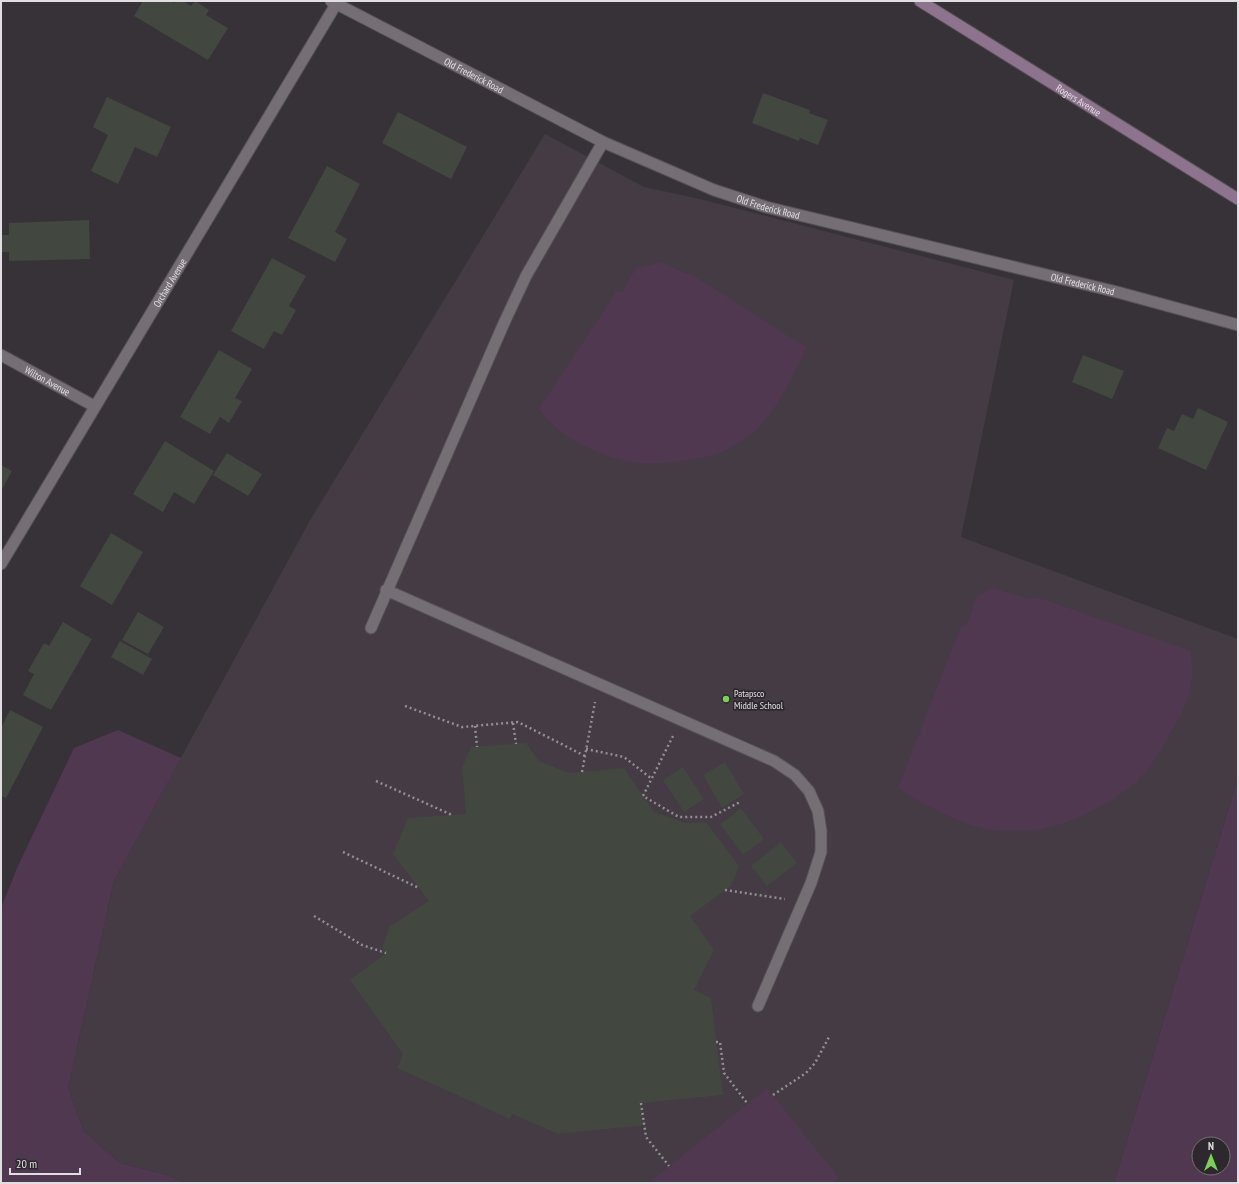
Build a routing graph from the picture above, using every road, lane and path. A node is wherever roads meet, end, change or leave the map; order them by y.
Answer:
1 (920, 1) edge
2 (335, 2) edge
3 (603, 142) junction
4 (1238, 199) edge
5 (1238, 325) edge
6 (1, 355) edge
7 (94, 406) junction
8 (1, 564) edge
9 (386, 590) junction
10 (371, 628) dead end
11 (599, 684) junction
12 (405, 706) dead end
13 (682, 720) junction
14 (513, 722) junction
15 (476, 726) junction
16 (516, 744) dead end
17 (477, 747) dead end
18 (586, 749) junction
19 (585, 756) junction
20 (582, 772) dead end
21 (652, 779) junction
22 (376, 781) dead end
23 (740, 802) dead end
24 (452, 815) dead end
25 (343, 852) dead end
26 (419, 888) dead end
27 (725, 890) dead end
28 (803, 902) junction
29 (314, 916) dead end
30 (386, 953) dead end
31 (758, 1006) dead end
32 (829, 1037) dead end
33 (716, 1042) dead end
34 (773, 1095) dead end
35 (641, 1103) dead end
36 (747, 1103) dead end
37 (669, 1166) dead end

1 - 4 main road, Rogers Avenue
2 - 3 street, Old Frederick Road
2 - 7 street, Orchard Avenue
3 - 5 street, Old Frederick Road
3 - 9 street
6 - 7 street, Wilton Avenue
7 - 8 street, Orchard Avenue
9 - 10 street
9 - 11 street
11 - 13 street
11 - 18 path
12 - 15 path
13 - 21 path
13 - 28 street
14 - 15 path
14 - 16 path
14 - 19 path
15 - 17 path
18 - 19 path
18 - 21 path
19 - 20 path
21 - 23 path
22 - 24 path
25 - 26 path
27 - 28 path
28 - 31 street
29 - 30 path
32 - 34 path
33 - 36 path
35 - 37 path

